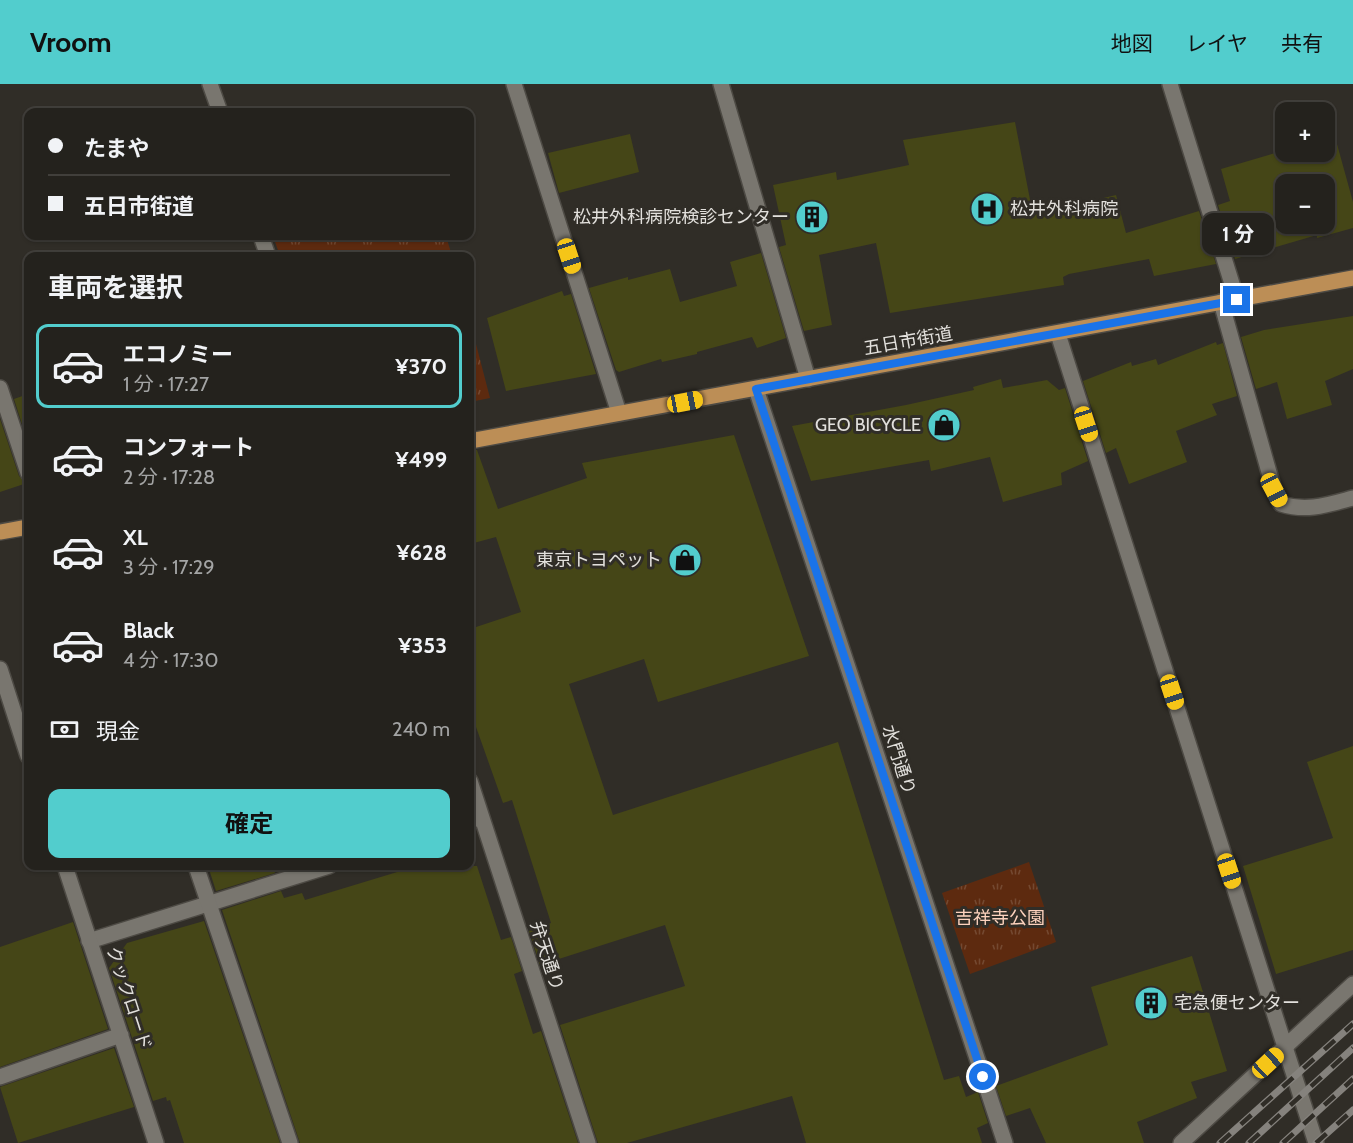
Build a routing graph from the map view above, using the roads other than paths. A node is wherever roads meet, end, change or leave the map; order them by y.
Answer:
1 (210, 84) edge
2 (514, 84) edge
3 (722, 84) edge
4 (1170, 84) edge
5 (219, 108) edge
6 (1353, 278) edge
7 (1229, 301) junction
8 (1058, 334) junction
9 (808, 379) junction
10 (0, 388) edge
11 (756, 389) junction
12 (619, 413) junction
13 (474, 440) edge
14 (24, 461) edge
15 (1353, 498) edge
16 (24, 528) edge
17 (0, 532) edge
18 (0, 669) edge
19 (24, 744) edge
20 (476, 819) edge
21 (65, 870) edge
22 (197, 870) edge
23 (316, 870) edge
24 (209, 903) junction
25 (89, 941) junction
26 (1353, 984) edge
27 (121, 1035) junction
28 (1285, 1047) junction
29 (0, 1077) edge
30 (156, 1143) edge
31 (290, 1143) edge
32 (588, 1143) edge
33 (1005, 1143) edge
34 (1181, 1143) edge
35 (1316, 1143) edge

1 - 5 street
2 - 12 street
3 - 9 street
4 - 7 street
6 - 7 main road, 五日市街道
7 - 8 main road, 五日市街道
7 - 15 street
8 - 9 main road, 五日市街道
8 - 28 street
9 - 11 main road, 五日市街道
10 - 14 street
11 - 12 main road, 五日市街道
11 - 33 street, 水門通り
12 - 13 main road, 五日市街道
16 - 17 main road
18 - 19 street
20 - 32 street, 弁天通り
21 - 25 street, クックロード
22 - 24 street
23 - 24 street
24 - 25 street
24 - 31 street
25 - 27 street, クックロード
26 - 28 street
27 - 29 street
27 - 30 street, クックロード
28 - 34 street
28 - 35 street

